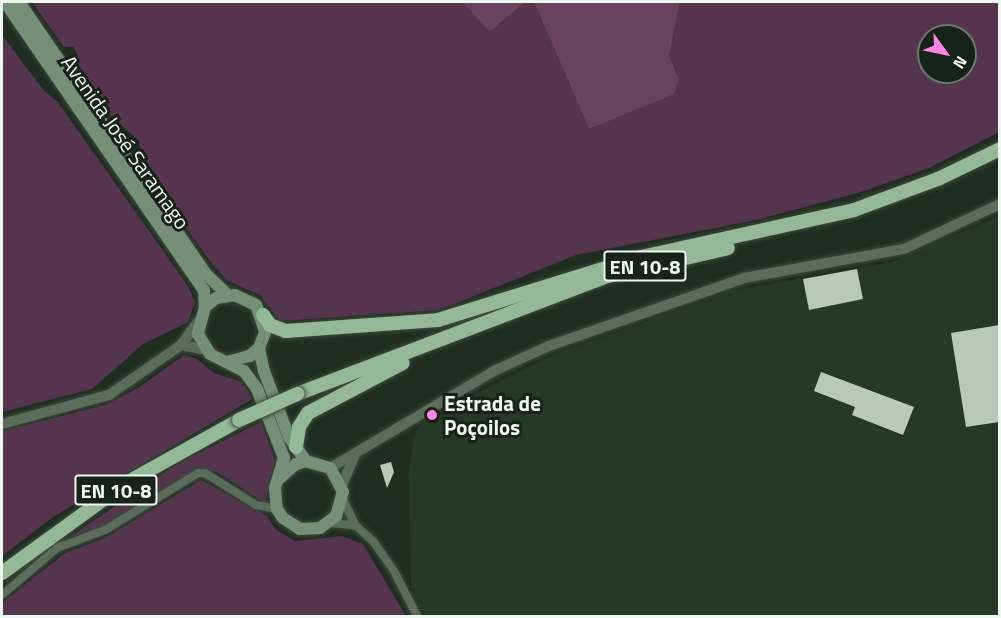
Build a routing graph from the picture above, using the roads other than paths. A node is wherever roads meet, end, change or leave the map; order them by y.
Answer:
1 (6, 2) edge
2 (19, 2) edge
3 (999, 149) edge
4 (999, 159) edge
5 (999, 204) edge
6 (228, 295) junction
7 (517, 303) junction
8 (205, 307) junction
9 (263, 315) junction
10 (198, 322) junction
11 (181, 345) junction
12 (259, 348) junction
13 (206, 350) junction
14 (227, 362) junction
15 (2, 424) edge
16 (296, 447) junction
17 (359, 448) junction
18 (306, 461) junction
19 (330, 468) junction
20 (280, 478) junction
21 (342, 485) junction
22 (343, 499) junction
23 (277, 509) junction
24 (330, 523) junction
25 (355, 525) junction
26 (2, 573) edge
27 (2, 595) edge
28 (417, 616) edge

1 - 8 main road, Avenida José Saramago
2 - 6 main road, Avenida José Saramago
3 - 7 highway, EN 10-8
4 - 7 highway, EN 10-8
5 - 17 street
6 - 8 main road
6 - 9 main road
7 - 9 highway
7 - 16 highway
7 - 26 highway, EN 10-8, bridge
8 - 10 main road
9 - 12 main road
10 - 11 street
10 - 13 main road
11 - 13 street
11 - 15 street
12 - 14 main road
12 - 16 main road
13 - 14 main road
14 - 20 main road
16 - 18 main road
17 - 19 street
17 - 21 street
18 - 19 main road
18 - 20 main road
19 - 21 main road
20 - 23 main road
21 - 22 main road
22 - 24 main road
22 - 25 street
23 - 24 main road
23 - 27 street
24 - 25 street
25 - 28 street

